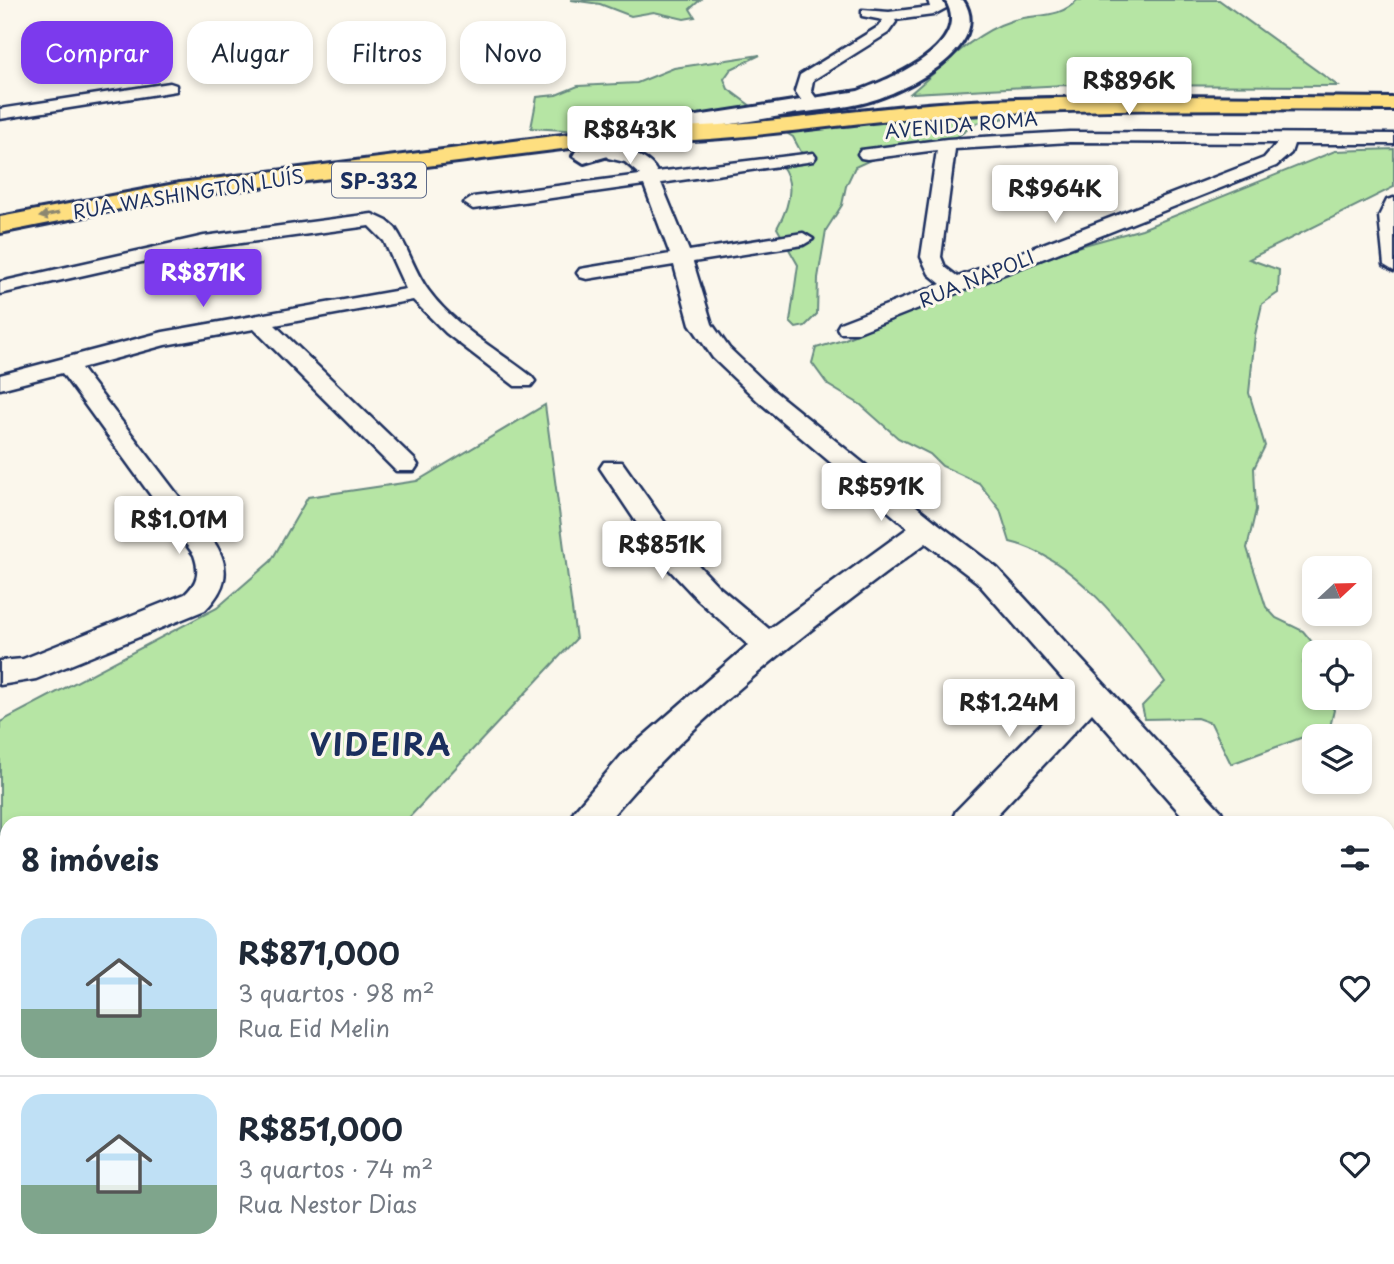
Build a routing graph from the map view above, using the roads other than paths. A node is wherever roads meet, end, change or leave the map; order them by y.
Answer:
1 (851, 0) edge
2 (935, 0) edge
3 (962, 4) edge
4 (867, 13) junction
5 (919, 13) junction
6 (889, 22) junction
7 (170, 88) dead end
8 (820, 104) junction
9 (1394, 104) edge
10 (0, 114) edge
11 (706, 127) junction
12 (760, 130) junction
13 (1286, 138) junction
14 (1394, 139) edge
15 (947, 144) junction
16 (640, 150) junction
17 (867, 154) dead end
18 (531, 155) junction
19 (584, 156) junction
20 (807, 157) dead end
21 (473, 203) dead end
22 (1392, 212) edge
23 (0, 225) edge
24 (803, 239) dead end
25 (0, 245) edge
26 (682, 258) junction
27 (1394, 265) edge
28 (587, 273) dead end
29 (956, 286) junction
30 (0, 288) edge
31 (418, 292) junction
32 (258, 321) junction
33 (848, 328) dead end
34 (66, 364) junction
35 (523, 381) dead end
36 (0, 382) edge
37 (405, 465) dead end
38 (613, 468) dead end
39 (926, 529) junction
40 (768, 645) junction
41 (0, 673) edge
42 (1090, 694) junction
43 (591, 816) edge
44 (974, 816) edge
45 (1203, 816) edge

1 - 4 street
2 - 5 street
3 - 8 main road
4 - 5 street
4 - 6 street
5 - 6 street
6 - 8 street
7 - 10 street
8 - 11 main road
9 - 12 main road, SP-332
11 - 12 main road, SP-332
11 - 16 main road, SP-332
12 - 16 main road, SP-332
13 - 14 street, AVENIDA ROMA
13 - 15 street, AVENIDA ROMA
13 - 29 street, RUA NAPOLI
15 - 17 street, AVENIDA ROMA
15 - 29 street
16 - 18 main road, RUA WASHINGTON LUÍS / SP-332
16 - 19 main road, SP-332
16 - 19 main road
16 - 20 street
16 - 21 street
16 - 26 street
18 - 19 main road, SP-332
18 -> 23 main road, RUA WASHINGTON LUÍS / SP-332
18 - 25 main road, SP-332
22 - 27 street
24 - 26 street
26 - 28 street
26 - 39 street
29 - 33 street, RUA NAPOLI
30 - 31 street
31 - 32 street
31 - 35 street
32 - 34 street
32 - 37 street
34 - 36 street
34 - 41 street
38 - 40 street
39 - 40 street
39 - 42 street
40 - 43 street
42 - 44 street
42 - 45 street

